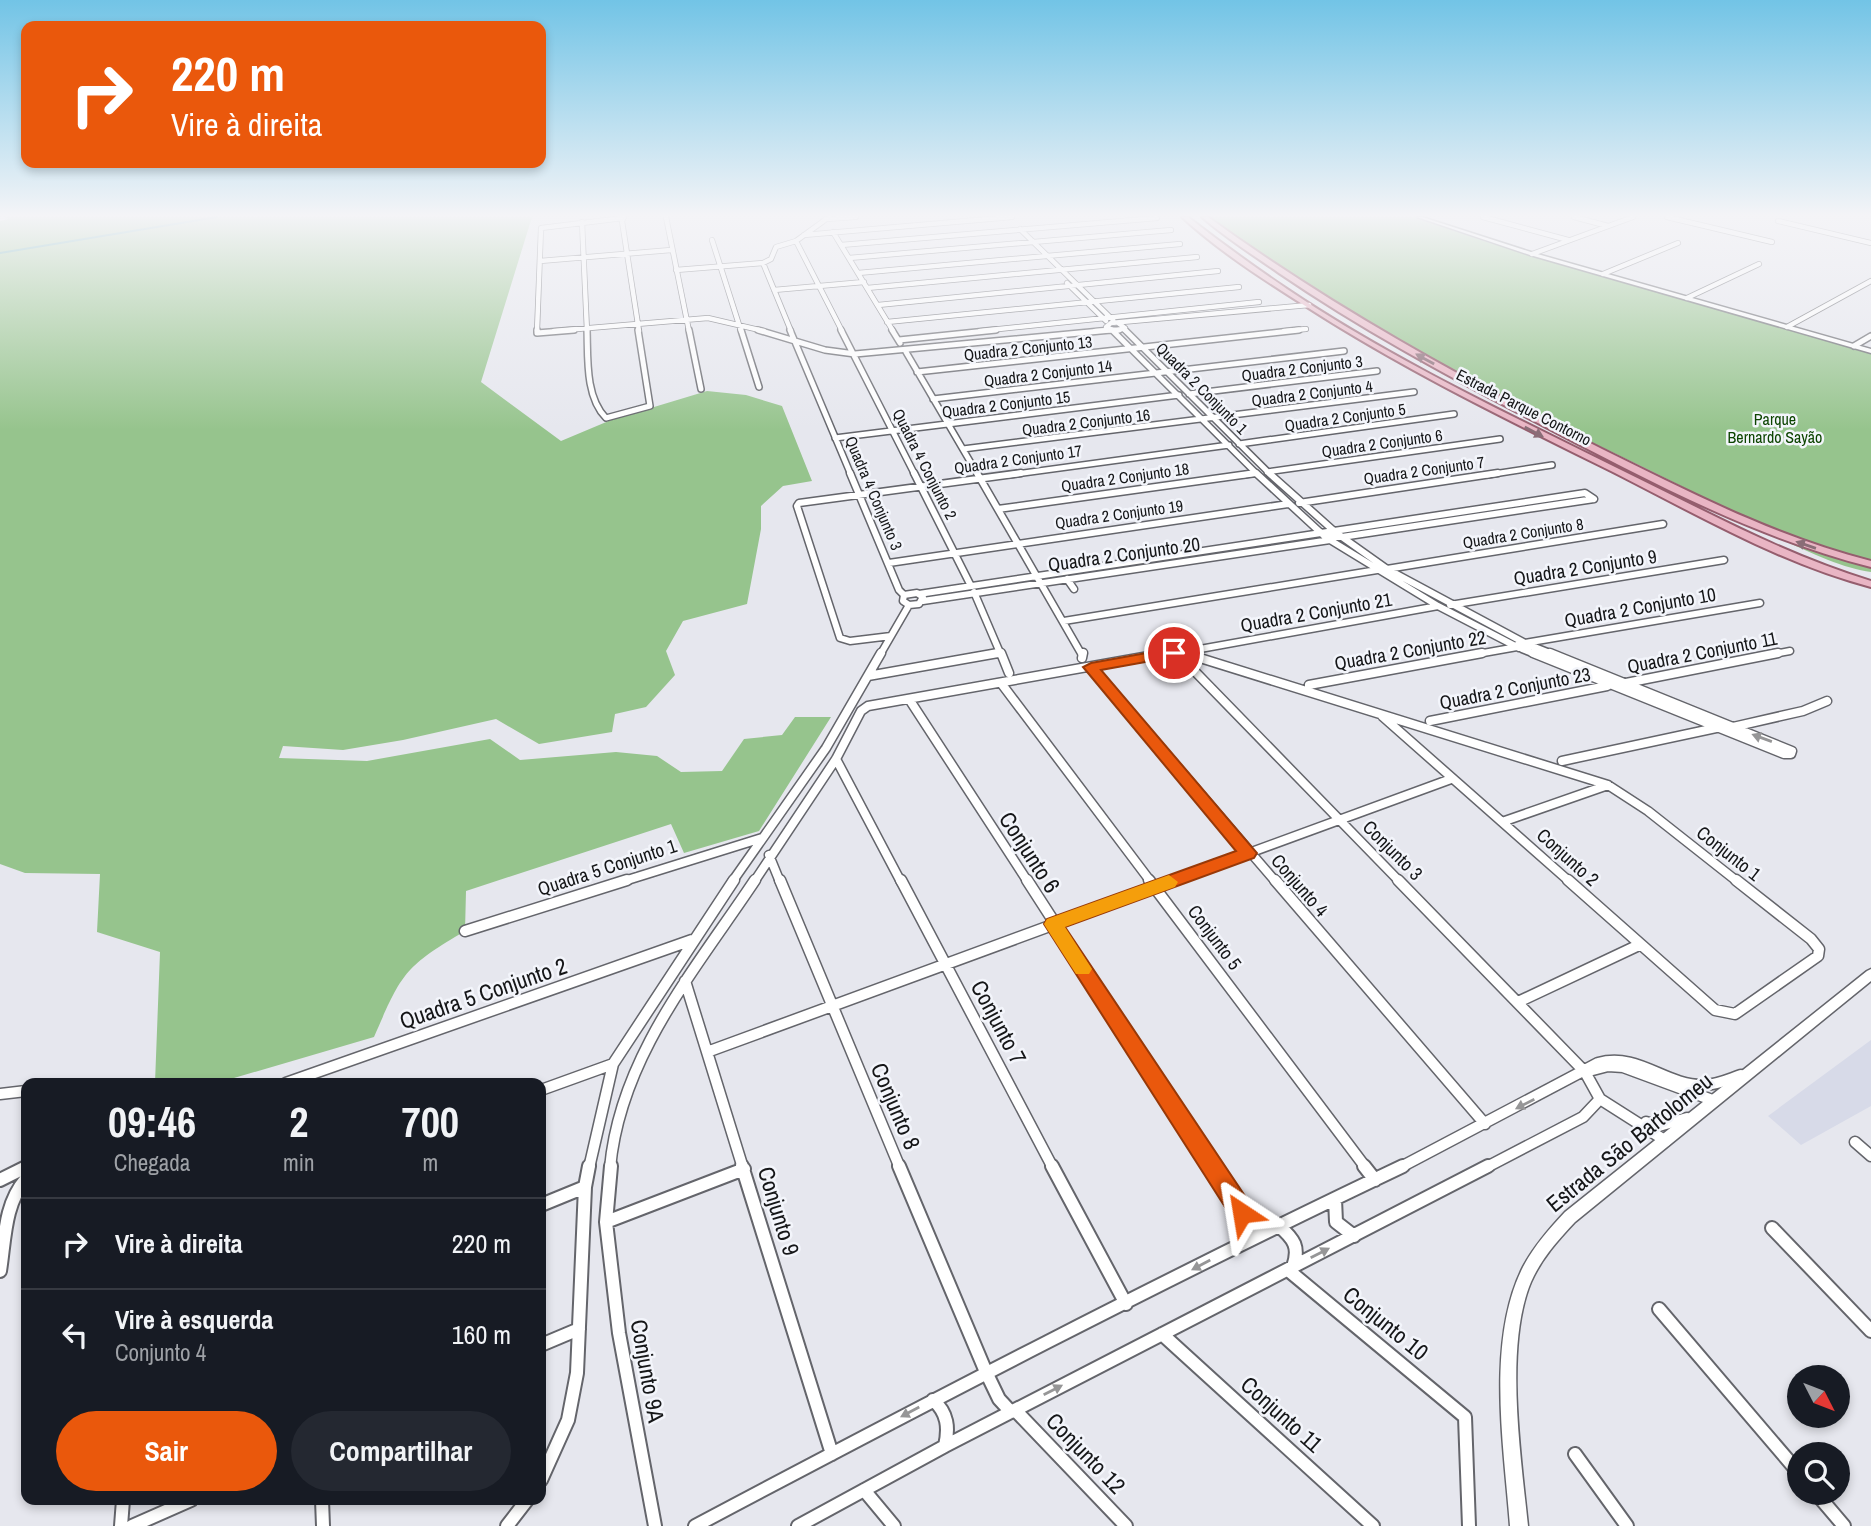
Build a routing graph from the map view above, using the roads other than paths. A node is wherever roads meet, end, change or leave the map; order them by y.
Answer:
1 (539, 288) edge
2 (585, 288) edge
3 (633, 288) edge
4 (680, 288) edge
5 (727, 288) edge
6 (795, 288) edge
7 (821, 288) edge
8 (867, 288) edge
9 (1048, 288) edge
10 (1072, 288) edge
11 (1080, 288) edge
12 (1226, 288) edge
13 (1285, 288) edge
14 (1310, 288) edge
15 (1652, 288) edge
16 (1707, 288) edge
17 (1858, 288) edge
18 (774, 290) joint
19 (1686, 298) junction
20 (1093, 301) junction
21 (1087, 302) junction
22 (1259, 302) dead end
23 (1248, 303) junction
24 (1241, 304) junction
25 (878, 305) junction
26 (1312, 307) junction
27 (1259, 312) junction
28 (1229, 313) junction
29 (687, 316) junction
30 (1104, 319) junction
31 (638, 321) junction
32 (737, 321) junction
33 (887, 322) junction
34 (1117, 323) junction
35 (1110, 325) junction
36 (588, 326) junction
37 (1787, 327) junction
38 (1125, 329) junction
39 (1306, 329) dead end
40 (1871, 336) edge
41 (795, 339) junction
42 (898, 340) junction
43 (1854, 346) junction
44 (1142, 347) junction
45 (1132, 349) junction
46 (902, 350) junction
47 (1344, 351) dead end
48 (1871, 351) edge
49 (855, 352) junction
50 (1377, 371) dead end
51 (918, 372) junction
52 (1166, 372) junction
53 (1157, 373) junction
54 (759, 387) dead end
55 (701, 389) dead end
56 (1414, 392) dead end
57 (1189, 394) junction
58 (1179, 395) junction
59 (933, 399) junction
60 (1454, 414) dead end
61 (1213, 418) junction
62 (1204, 419) junction
63 (947, 423) junction
64 (893, 430) junction
65 (835, 438) junction
66 (1500, 439) dead end
67 (1239, 444) junction
68 (1229, 445) junction
69 (963, 449) junction
70 (1552, 466) dead end
71 (1606, 466) junction
72 (1637, 469) junction
73 (1267, 472) junction
74 (1256, 473) junction
75 (981, 478) junction
76 (922, 486) junction
77 (861, 494) junction
78 (1687, 494) junction
79 (1299, 503) junction
80 (1288, 504) junction
81 (998, 509) junction
82 (1711, 519) junction
83 (1662, 524) dead end
84 (1334, 531) junction
85 (1321, 533) junction
86 (1342, 537) junction
87 (1330, 540) junction
88 (1018, 542) junction
89 (953, 552) junction
90 (1724, 560) dead end
91 (888, 563) junction
92 (1871, 564) edge
93 (1387, 569) junction
94 (1377, 570) junction
95 (1040, 579) junction
96 (1067, 579) junction
97 (1871, 584) edge
98 (973, 589) junction
99 (1074, 589) dead end
100 (921, 597) junction
101 (907, 600) junction
102 (1760, 603) dead end
103 (1450, 605) junction
104 (1438, 606) junction
105 (1064, 621) junction
106 (891, 636) junction
107 (1522, 645) junction
108 (1200, 649) dead end
109 (1790, 651) dead end
110 (1000, 653) junction
111 (1177, 653) junction
112 (1082, 658) dead end
113 (1091, 667) junction
114 (1009, 673) dead end
115 (868, 676) junction
116 (1001, 683) junction
117 (1621, 684) junction
118 (1309, 685) dead end
119 (1607, 686) junction
120 (909, 699) junction
121 (1827, 701) dead end
122 (1382, 716) junction
123 (1430, 721) dead end
124 (1732, 727) junction
125 (1716, 728) junction
126 (836, 759) junction
127 (1562, 761) dead end
128 (1451, 779) junction
129 (1608, 785) junction
130 (1339, 820) junction
131 (1502, 822) junction
132 (762, 838) junction
133 (1248, 853) junction
134 (769, 855) junction
135 (1156, 887) junction
136 (1053, 924) junction
137 (464, 931) dead end
138 (692, 940) junction
139 (1639, 944) junction
140 (947, 963) junction
141 (1871, 974) edge
142 (685, 981) junction
143 (1517, 1002) junction
144 (831, 1006) junction
145 (1735, 1014) joint
146 (707, 1052) junction
147 (613, 1064) junction
148 (1752, 1071) junction
149 (1586, 1072) junction
150 (300, 1078) edge
151 (546, 1088) edge
152 (21, 1092) edge
153 (0, 1094) edge
154 (1600, 1097) junction
155 (1715, 1101) junction
156 (1697, 1116) junction
157 (1485, 1125) junction
158 (1666, 1141) junction
159 (1856, 1142) dead end
160 (1871, 1156) edge
161 (744, 1169) junction
162 (21, 1170) edge
163 (0, 1180) edge
164 (1375, 1180) junction
165 (21, 1185) edge
166 (585, 1186) junction
167 (1335, 1199) junction
168 (546, 1203) edge
169 (606, 1222) junction
170 (1279, 1226) junction
171 (1772, 1228) dead end
172 (1257, 1235) junction
173 (1354, 1236) junction
174 (1291, 1268) junction
175 (0, 1271) edge
176 (1126, 1304) junction
177 (1659, 1309) dead end
178 (579, 1329) junction
179 (1871, 1331) edge
180 (1162, 1334) junction
181 (546, 1344) edge
182 (986, 1372) junction
183 (933, 1400) junction
184 (1013, 1411) junction
185 (945, 1446) junction
186 (832, 1454) junction
187 (1575, 1454) dead end
188 (1787, 1459) edge
189 (546, 1469) edge
190 (864, 1490) junction
191 (123, 1505) edge
192 (180, 1505) edge
193 (322, 1505) edge
194 (523, 1505) edge
195 (1826, 1505) edge
196 (121, 1526) edge
197 (132, 1526) edge
198 (323, 1526) edge
199 (507, 1526) edge
200 (654, 1526) edge
201 (695, 1526) edge
202 (798, 1526) edge
203 (894, 1526) edge
204 (1126, 1526) edge
205 (1373, 1526) edge
206 (1469, 1526) edge
207 (1519, 1526) edge
208 (1627, 1526) edge
209 (1844, 1526) edge

1 - 36 street
2 - 36 street
3 - 31 street
4 - 29 street
5 - 32 street
6 - 18 street
7 - 49 street, Quadra 4 Conjunto 2
8 - 25 street
9 - 25 street
10 - 21 street
11 - 20 street
12 - 20 street
13 - 26 main road, Estrada Parque Contorno
72 -> 14 main road, Estrada Parque Contorno
15 - 19 street
16 - 19 street
17 - 37 street
18 - 41 street, Quadra 4 Conjunto 3
19 - 37 street
20 - 21 street
20 - 35 street
21 - 30 street
21 - 33 street
22 - 23 street
23 - 24 street
23 - 27 street
24 - 28 street
24 - 35 street
25 - 33 street
26 - 27 street
26 -> 71 main road, Estrada Parque Contorno
27 - 28 street
27 - 38 street
28 - 34 street
29 - 31 street
29 - 32 street
29 - 55 street
30 - 35 street
30 - 42 street
31 - 36 street
31 - 36 street
32 - 41 street
32 - 54 street
33 - 42 street
34 - 35 street
34 - 38 street
35 - 38 street
35 - 45 street
35 - 46 street
37 - 43 street
38 - 44 street
39 - 44 street, Quadra 2 Conjunto 1
40 - 43 street
41 - 49 street
41 - 65 street, Quadra 4 Conjunto 3
42 - 46 street
43 - 48 street
44 - 45 street, Quadra 2 Conjunto 13
44 - 52 street, Quadra 2 Conjunto 1
45 - 51 street, Quadra 2 Conjunto 13
45 - 53 street
46 - 49 street
46 - 51 street
47 - 52 street, Quadra 2 Conjunto 14
49 - 64 street, Quadra 4 Conjunto 2
50 - 57 street, Quadra 2 Conjunto 3
51 - 59 street
52 - 53 street, Quadra 2 Conjunto 14
52 - 57 street, Quadra 2 Conjunto 1
53 - 58 street
53 - 59 street, Quadra 2 Conjunto 14
56 - 61 street, Quadra 2 Conjunto 4
57 - 61 street, Quadra 2 Conjunto 1
58 - 62 street
58 - 63 street, Quadra 2 Conjunto 15
59 - 63 street
60 - 67 street, Quadra 2 Conjunto 5
61 - 62 street, Quadra 2 Conjunto 16
61 - 67 street, Quadra 2 Conjunto 1
62 - 68 street
62 - 69 street, Quadra 2 Conjunto 16
63 - 64 street, Quadra 2 Conjunto 15
63 - 69 street
64 - 65 street, Quadra 2 Conjunto 15
64 - 76 street, Quadra 4 Conjunto 2
65 - 77 street, Quadra 4 Conjunto 3
66 - 73 street, Quadra 2 Conjunto 6
67 - 73 street, Quadra 2 Conjunto 1
68 - 74 street
68 - 75 street, Quadra 2 Conjunto 17
69 - 75 street
70 - 79 street, Quadra 2 Conjunto 7
71 - 72 main road
71 - 82 main road, Estrada Parque Contorno
72 - 78 main road, Estrada Parque Contorno
73 - 79 street, Quadra 2 Conjunto 1
74 - 80 street
74 - 81 street, Quadra 2 Conjunto 18
75 - 76 street, Quadra 2 Conjunto 17
75 - 81 street
76 - 77 street, Quadra 2 Conjunto 17
76 - 89 street, Quadra 4 Conjunto 2
77 - 91 street, Quadra 4 Conjunto 3
77 - 106 street, Quadra 2 Conjunto 17
78 - 82 main road
92 -> 78 main road, Estrada Parque Contorno
79 - 84 street, Quadra 2 Conjunto 1
80 - 85 street
80 - 88 street, Quadra 2 Conjunto 19
81 - 88 street
82 - 97 main road, Estrada Parque Contorno
83 - 93 street, Quadra 2 Conjunto 8
84 - 85 street
84 - 86 street, Quadra 2 Conjunto 1
84 - 86 street
85 - 87 street
85 - 95 street
86 - 87 street, Quadra 2 Conjunto 20
86 - 93 street
87 - 94 street
87 - 96 street, Quadra 2 Conjunto 20
88 - 89 street, Quadra 2 Conjunto 19
88 - 95 street
89 - 91 street, Quadra 2 Conjunto 19
89 - 98 street, Quadra 4 Conjunto 2
90 - 103 street, Quadra 2 Conjunto 9
91 - 101 street, Quadra 4 Conjunto 3
93 - 103 street
94 - 104 street
94 - 105 street
95 - 96 street, Quadra 2 Conjunto 20
95 - 98 street, Quadra 2 Conjunto 20
95 - 105 street
96 - 99 street
98 - 100 street, Quadra 2 Conjunto 20
98 - 110 street, Quadra 4 Conjunto 2
100 - 101 street
100 - 101 street
101 - 106 street
102 - 107 street, Quadra 2 Conjunto 10
103 - 107 street
104 - 107 street
104 - 108 street, Quadra 2 Conjunto 21
105 - 112 street
106 - 115 street
107 - 117 street
107 - 118 street, Quadra 2 Conjunto 22
107 - 119 street
109 - 117 street, Quadra 2 Conjunto 11
110 - 114 street, Quadra 4 Conjunto 2
110 - 115 street
111 - 113 street, Conjunto 9A
111 - 122 street, Conjunto 1
111 - 130 street, Conjunto 3
113 - 116 street, Conjunto 9A
113 - 133 street, Conjunto 4
115 - 132 street
116 - 120 street, Conjunto 9A
116 - 135 street, Conjunto 5
117 - 124 street
119 - 123 street, Quadra 2 Conjunto 23
119 - 125 street
120 - 126 street, Conjunto 9A
120 - 136 street, Conjunto 6
121 - 124 street
122 - 128 street, Conjunto 2
122 - 129 street, Conjunto 1
124 - 125 street
125 -> 124 street
125 - 127 street
126 - 134 street, Conjunto 9A
126 - 140 street, Conjunto 7
128 - 130 street
128 - 131 street, Conjunto 2
129 - 131 street
129 - 145 street, Conjunto 1
130 - 133 street
130 - 143 street, Conjunto 3
131 - 139 street, Conjunto 2
132 - 137 street, Quadra 5 Conjunto 1
132 - 138 street
133 - 135 street
133 - 157 street, Conjunto 4
134 - 142 street, Conjunto 9A
134 - 144 street, Conjunto 8
135 - 136 street
135 - 164 street, Conjunto 5
136 - 140 street
136 - 172 street, Conjunto 6
138 - 147 street
138 - 150 street, Quadra 5 Conjunto 2
139 - 143 street
139 - 145 street, Conjunto 2
140 - 144 street
140 - 176 street, Conjunto 7
141 - 148 street, Estrada São Bartolomeu
142 - 146 street, Conjunto 9
142 - 169 street, Conjunto 9A
143 - 149 street, Conjunto 3
144 - 146 street
144 - 182 street, Conjunto 8
146 - 161 street, Conjunto 9
147 - 151 street
147 - 166 street
148 - 149 street
148 - 155 street, Estrada São Bartolomeu
149 - 154 street, Conjunto 3
149 - 155 street
149 -> 157 street
152 - 153 street
154 - 156 street
154 - 158 street
154 - 173 street
155 - 156 street, Estrada São Bartolomeu
156 - 158 street, Estrada São Bartolomeu
157 - 164 street
158 - 207 street, Estrada São Bartolomeu
159 - 160 street
161 - 169 street
161 - 186 street, Conjunto 9
162 - 163 street
164 - 167 street
165 - 175 street
166 - 168 street
166 - 178 street
167 - 170 street
167 - 173 street
169 - 200 street, Conjunto 9A
170 - 172 street
170 - 174 street
171 - 179 street
172 -> 176 street
174 -> 173 street
174 - 180 street
174 - 206 street, Conjunto 10
176 - 182 street
177 - 188 street
178 - 181 street
178 - 189 street
184 -> 180 street
180 - 205 street, Conjunto 11
182 - 183 street
182 - 184 street, Conjunto 8
183 - 185 street
183 -> 186 street
184 - 185 street
184 - 204 street, Conjunto 12
185 - 190 street
186 - 201 street
187 - 208 street
190 - 202 street
190 - 203 street
191 - 196 street
192 - 197 street
193 - 198 street
194 - 199 street
195 - 209 street

